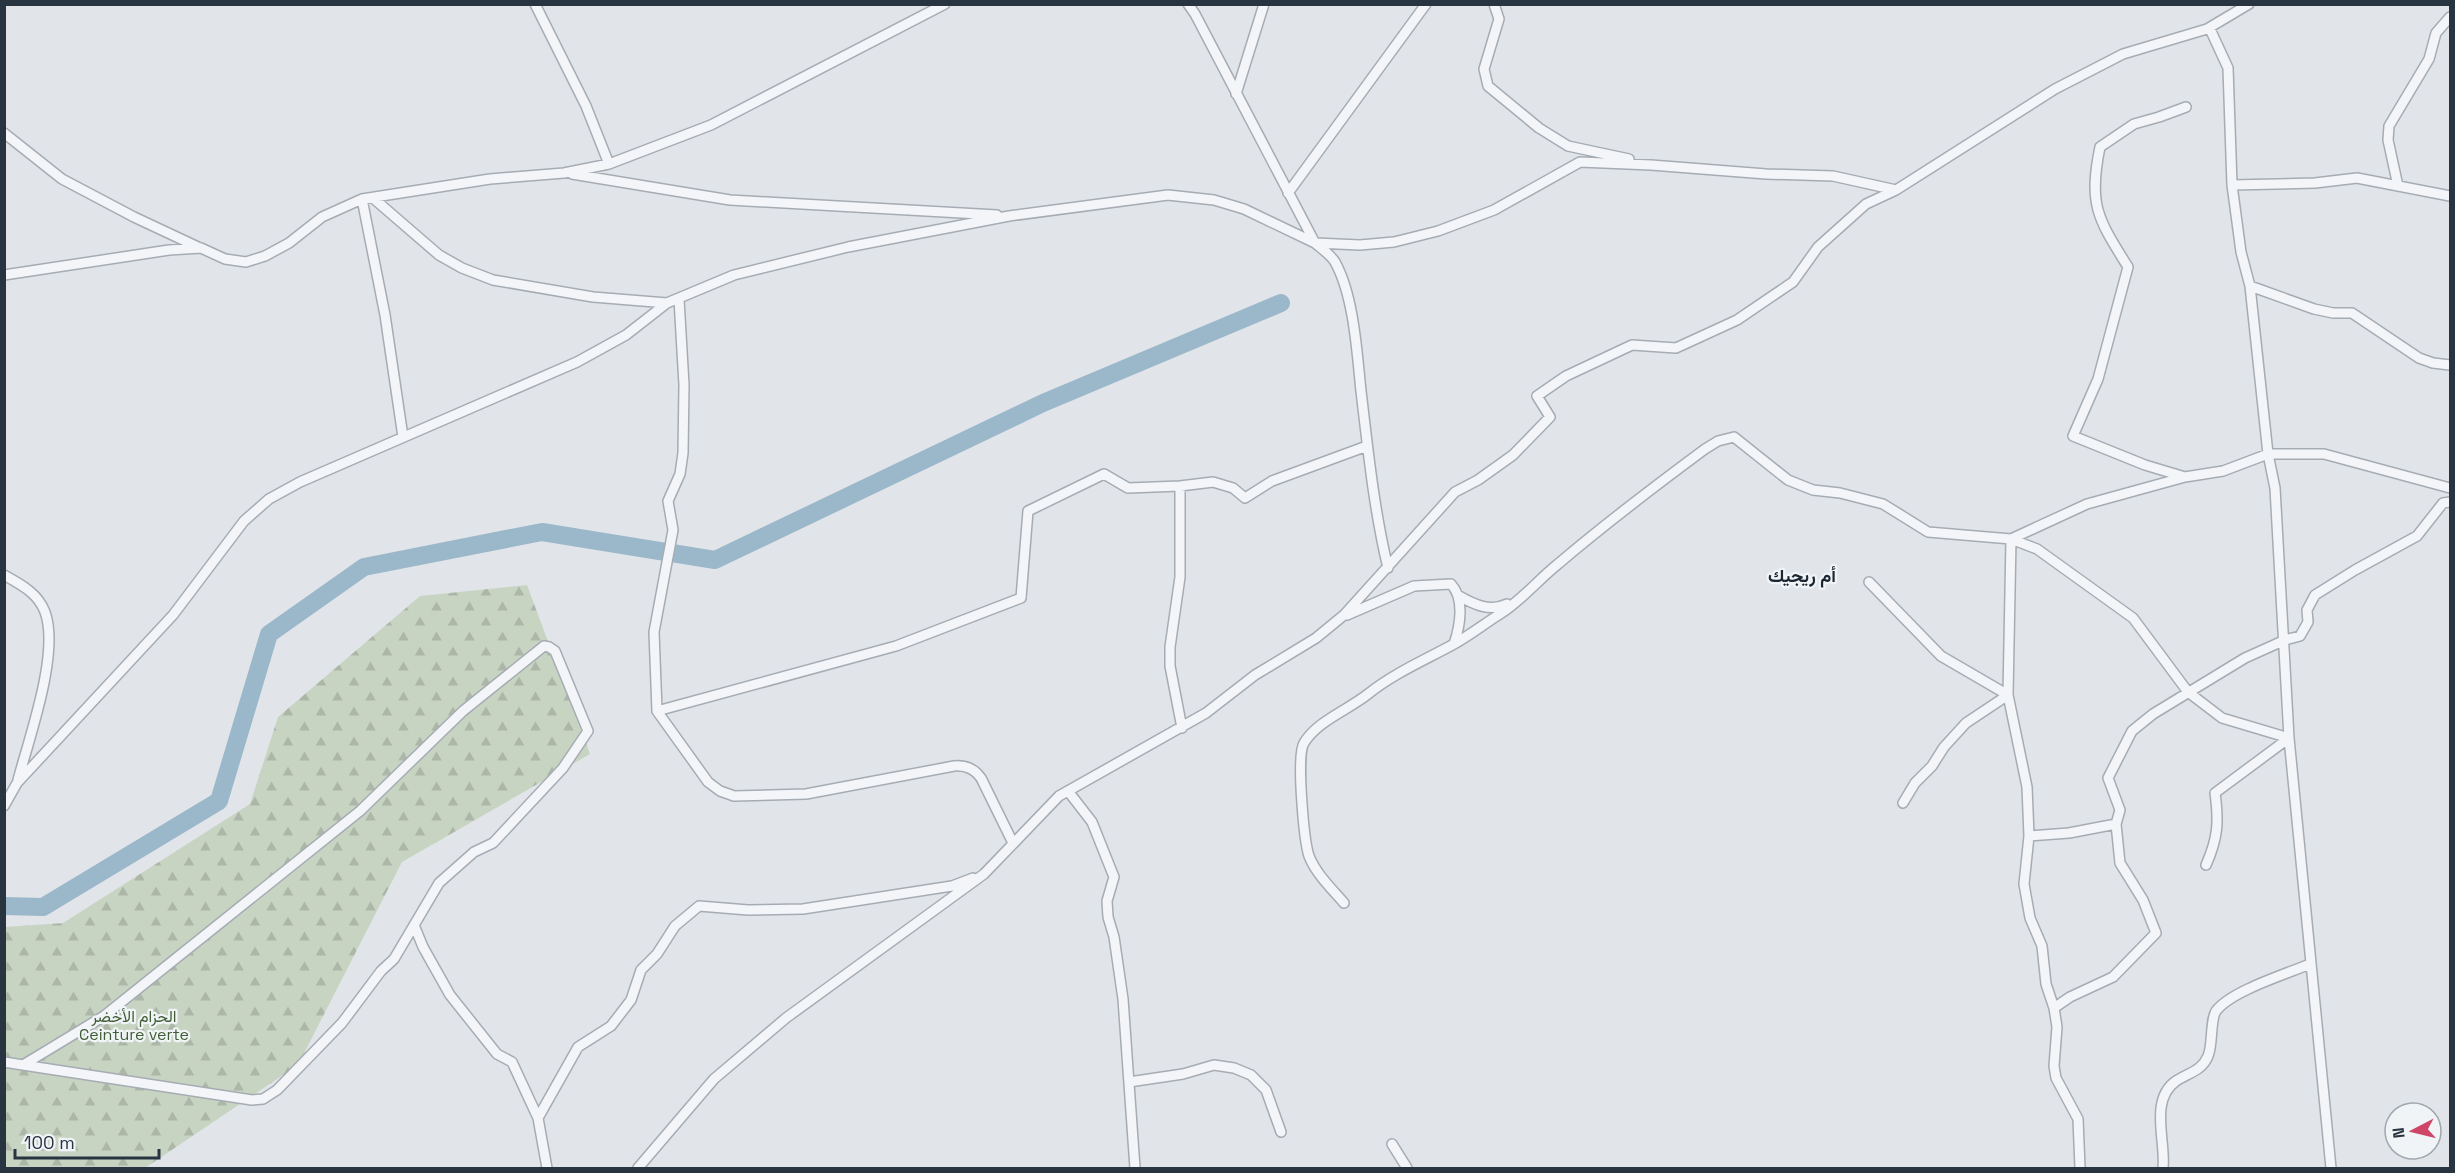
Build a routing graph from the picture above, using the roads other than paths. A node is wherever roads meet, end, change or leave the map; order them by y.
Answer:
1 (535, 4) edge
2 (932, 4) edge
3 (945, 4) edge
4 (1188, 4) edge
5 (1264, 4) edge
6 (1426, 4) edge
7 (1494, 4) edge
8 (2249, 4) edge
9 (917, 17) junction
10 (2451, 17) edge
11 (2207, 29) junction
12 (1236, 94) junction
13 (2186, 107) dead end
14 (4, 133) edge
15 (609, 164) junction
16 (1651, 165) junction
17 (564, 173) junction
18 (2232, 185) junction
19 (2398, 186) junction
20 (1896, 190) junction
21 (1288, 193) junction
22 (2451, 196) edge
23 (373, 198) junction
24 (362, 199) junction
25 (1009, 216) junction
26 (1315, 243) junction
27 (201, 248) junction
28 (4, 275) edge
29 (2250, 286) junction
30 (679, 299) junction
31 (667, 303) junction
32 (2451, 365) edge
33 (403, 437) junction
34 (1367, 446) junction
35 (2268, 454) junction
36 (2185, 477) junction
37 (1180, 486) junction
38 (2451, 488) edge
39 (2451, 502) edge
40 (2011, 539) junction
41 (1388, 568) junction
42 (4, 574) edge
43 (1869, 582) dead end
44 (1527, 595) junction
45 (1459, 596) junction
46 (1344, 615) junction
47 (2284, 640) junction
48 (1454, 644) junction
49 (2188, 692) junction
50 (2008, 695) junction
51 (657, 711) junction
52 (1182, 728) junction
53 (2289, 738) junction
54 (17, 783) junction
55 (1068, 791) junction
56 (1903, 803) dead end
57 (4, 806) edge
58 (2116, 824) junction
59 (2029, 836) junction
60 (1013, 843) junction
61 (2206, 865) dead end
62 (984, 874) junction
63 (1344, 903) dead end
64 (414, 925) junction
65 (2310, 964) junction
66 (2054, 1008) junction
67 (4, 1062) edge
68 (24, 1065) junction
69 (1129, 1082) junction
70 (538, 1118) junction
71 (1281, 1132) dead end
72 (1392, 1144) dead end
73 (547, 1168) edge
74 (638, 1168) edge
75 (1135, 1168) edge
76 (1407, 1168) edge
77 (2080, 1168) edge
78 (2163, 1168) edge
79 (2331, 1168) edge

1 - 15 street
2 - 9 street
3 - 9 street
4 - 12 street
5 - 12 street
6 - 21 street
7 - 16 street
8 - 11 street
9 - 15 street
10 - 19 street
11 - 18 street
11 - 20 street
12 - 21 street
13 - 36 street
14 - 27 street
15 - 17 street
16 - 20 street
16 - 26 street
17 - 23 street
17 - 25 street
18 - 19 street
18 - 29 street
19 - 22 street
20 - 41 street
21 - 26 street
23 - 24 street
23 - 31 street
24 - 27 street
24 - 33 street
25 - 26 street
25 - 30 street
26 - 34 street
27 - 28 street
29 - 32 street
29 - 35 street
30 - 31 street
30 - 51 street
31 - 33 street
33 - 54 street
34 - 37 street
34 - 41 street
35 - 36 street
35 - 38 street
35 - 47 street
36 - 40 street
37 - 51 street
37 - 52 street
39 - 47 street
40 - 44 street
40 - 49 street
40 - 50 street
41 - 46 street
42 - 54 street
43 - 50 street
44 - 45 street
44 - 48 street
45 - 46 street
45 - 48 street
46 - 52 street
47 - 49 street
47 - 53 street
48 - 63 street
49 - 53 street
49 - 58 street
50 - 56 street
50 - 59 street
51 - 60 street
52 - 55 street
53 - 61 street
53 - 65 street
54 - 57 street
55 - 60 street
55 - 69 street
58 - 59 street
58 - 66 street
59 - 66 street
60 - 62 street
62 - 70 street
62 - 74 street
64 - 68 street
64 - 68 street
64 - 70 street
65 - 78 street
65 - 79 street
66 - 77 street
67 - 68 street
69 - 71 street
69 - 75 street
70 - 73 street
72 - 76 street

